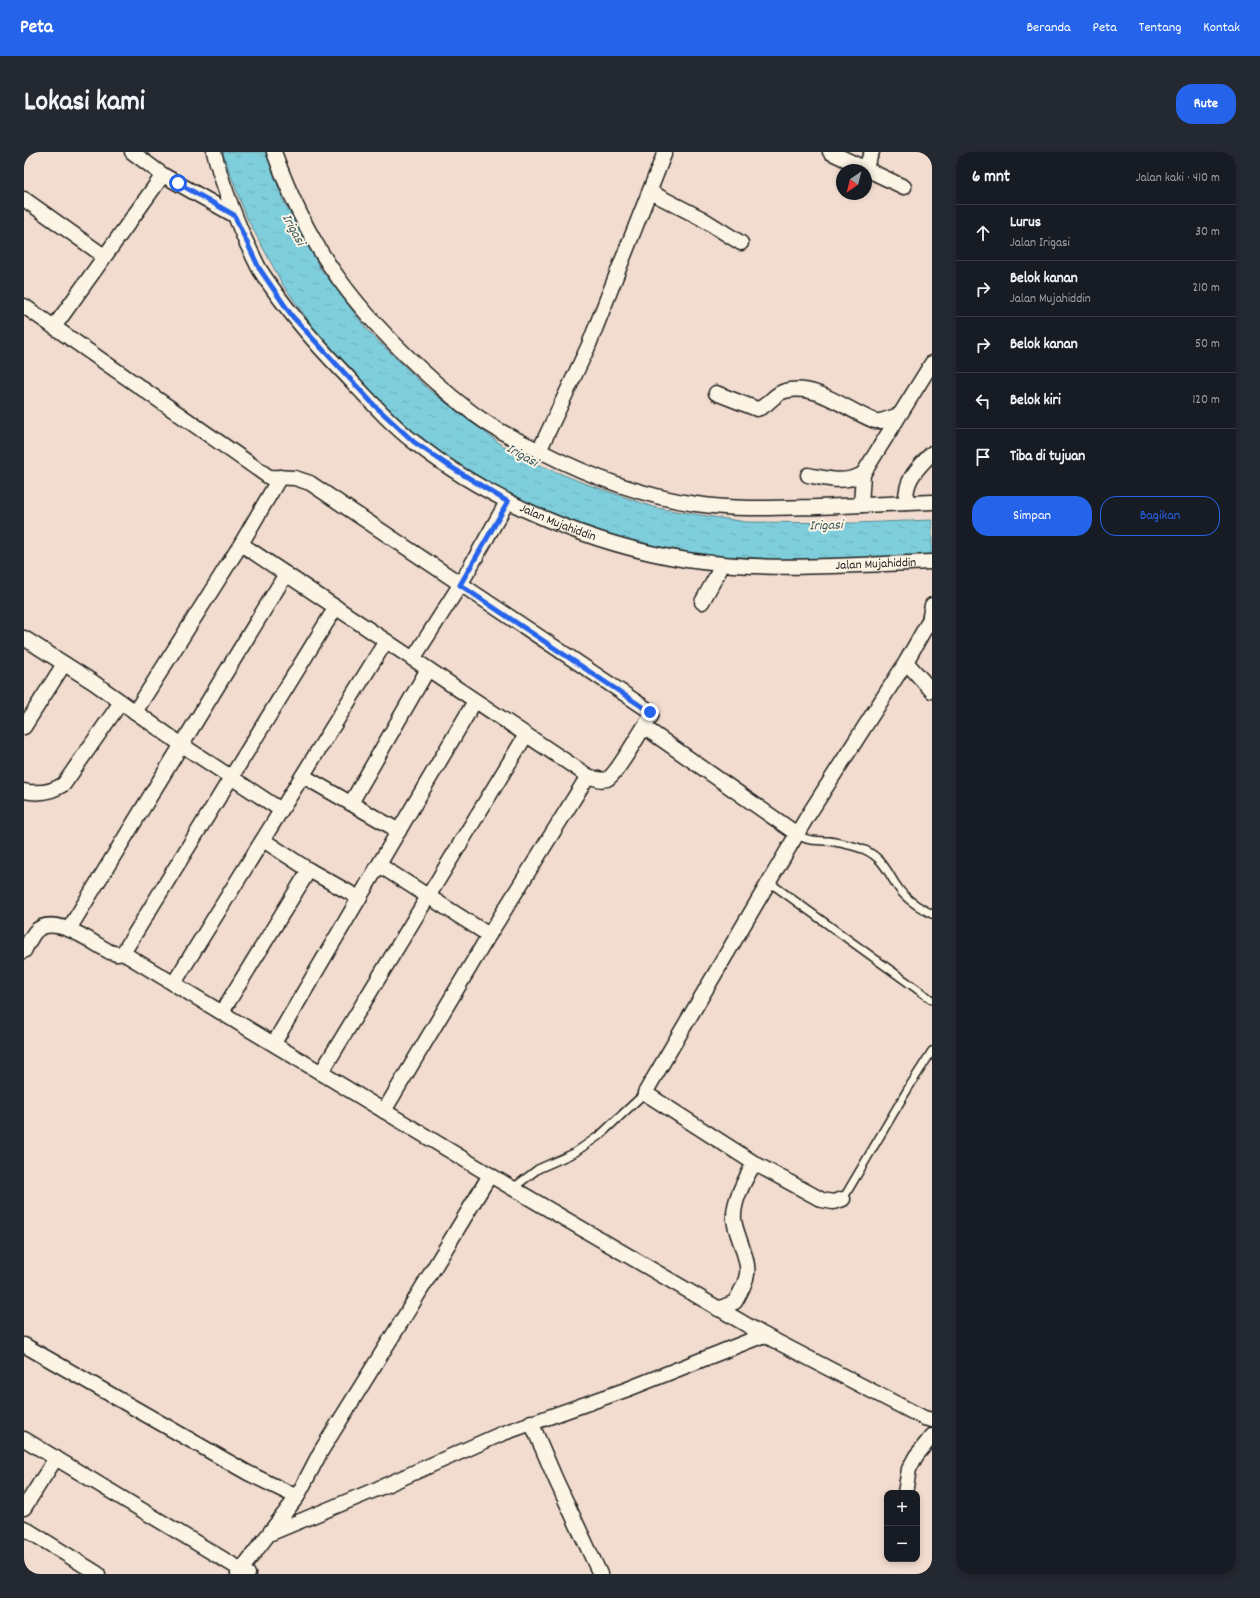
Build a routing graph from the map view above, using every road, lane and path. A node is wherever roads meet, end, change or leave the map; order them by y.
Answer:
1 (132, 152) edge
2 (214, 152) edge
3 (274, 152) edge
4 (665, 152) edge
5 (830, 152) edge
6 (872, 152) edge
7 (856, 164) edge
8 (867, 164) edge
9 (872, 171) edge
10 (163, 175) junction
11 (904, 187) dead end
12 (650, 192) junction
13 (24, 199) edge
14 (234, 215) junction
15 (741, 243) dead end
16 (104, 256) junction
17 (24, 306) edge
18 (54, 327) junction
19 (932, 363) edge
20 (716, 393) dead end
21 (899, 415) junction
22 (539, 451) junction
23 (932, 453) edge
24 (863, 474) junction
25 (808, 475) dead end
26 (280, 477) junction
27 (508, 502) junction
28 (932, 502) edge
29 (906, 503) junction
30 (861, 505) junction
31 (241, 544) junction
32 (932, 562) edge
33 (723, 564) junction
34 (286, 574) junction
35 (460, 585) junction
36 (702, 602) dead end
37 (932, 605) edge
38 (336, 607) junction
39 (24, 638) edge
40 (386, 641) junction
41 (413, 659) junction
42 (906, 662) junction
43 (64, 664) junction
44 (428, 669) junction
45 (932, 691) edge
46 (475, 701) junction
47 (121, 702) junction
48 (135, 712) junction
49 (24, 727) edge
50 (644, 727) junction
51 (526, 735) junction
52 (182, 745) junction
53 (303, 776) junction
54 (588, 776) junction
55 (231, 777) junction
56 (24, 791) edge
57 (351, 803) junction
58 (281, 810) junction
59 (399, 831) junction
60 (797, 834) junction
61 (263, 840) junction
62 (379, 865) junction
63 (309, 870) junction
64 (769, 882) junction
65 (428, 896) junction
66 (359, 898) junction
67 (932, 914) edge
68 (69, 930) junction
69 (488, 935) junction
70 (24, 951) edge
71 (123, 953) junction
72 (174, 983) junction
73 (932, 1000) edge
74 (222, 1012) junction
75 (274, 1043) junction
76 (932, 1051) edge
77 (321, 1073) junction
78 (645, 1093) junction
79 (384, 1111) junction
80 (754, 1163) junction
81 (490, 1175) junction
82 (513, 1188) junction
83 (843, 1199) joint
84 (718, 1308) junction
85 (764, 1335) junction
86 (24, 1345) edge
87 (39, 1354) junction
88 (24, 1357) edge
89 (932, 1420) edge
90 (532, 1422) junction
91 (932, 1436) edge
92 (24, 1439) edge
93 (56, 1458) junction
94 (905, 1490) edge
95 (297, 1497) junction
96 (24, 1508) edge
97 (24, 1528) edge
98 (269, 1534) junction
99 (243, 1573) edge
100 (98, 1574) edge
101 (600, 1574) edge

1 - 10 street
2 - 14 street, Jalan Mujahiddin
3 - 22 street
4 - 12 street
5 - 7 street
6 - 8 street
9 - 11 street
10 - 14 street
10 - 16 street
12 - 15 street
12 - 22 street
13 - 16 street
14 - 27 street, Jalan Mujahiddin
16 - 18 street
17 - 18 street
18 - 26 street
19 - 21 street
20 - 21 street
21 - 24 street
22 - 30 street
23 - 29 street
24 - 25 street
24 - 30 street
26 - 31 street
26 - 35 street
27 - 33 street, Jalan Mujahiddin
27 - 35 street
28 - 29 street
29 - 30 street
31 - 34 street
31 - 48 street
32 - 33 street, Jalan Mujahiddin
33 - 36 street
34 - 38 street
34 - 52 street
35 - 41 street
35 - 50 street
37 - 42 street
38 - 40 street
38 - 55 street
39 - 43 street
40 - 41 street
40 - 53 street
41 - 44 street
42 - 45 street
42 - 60 street
43 - 47 street
43 - 49 street
44 - 46 street
44 - 57 street
46 - 51 street
46 - 59 street
47 - 48 street
47 - 56 street
48 - 52 street
50 - 54 street
50 - 60 street
51 - 54 street
51 - 65 street
52 - 55 street
52 - 68 street
53 - 57 street
53 - 58 street
54 - 69 street
55 - 58 street
55 - 71 street
57 - 59 street
58 - 61 street
59 - 62 street
60 - 64 street
60 - 67 lane
61 - 63 street
61 - 72 street
62 - 65 street
62 - 66 street
63 - 66 street
63 - 74 street
64 - 73 lane
64 - 78 street
65 - 69 street
65 - 77 street
66 - 75 street
68 - 70 street
68 - 71 street
69 - 79 street
71 - 72 street
72 - 74 street
74 - 75 street
75 - 77 street
76 - 83 lane
77 - 79 street
78 - 80 street
78 - 82 lane
79 - 81 street
80 - 83 street
80 - 84 street
81 - 82 street
81 - 95 street
82 - 84 street
84 - 85 street
85 - 89 street
85 - 90 street
86 - 87 street
87 - 88 street
87 - 95 street
90 - 98 street
90 - 101 street
91 - 94 street
92 - 93 street
93 - 96 street
93 - 99 street
95 - 98 street
97 - 100 street
98 - 99 street

